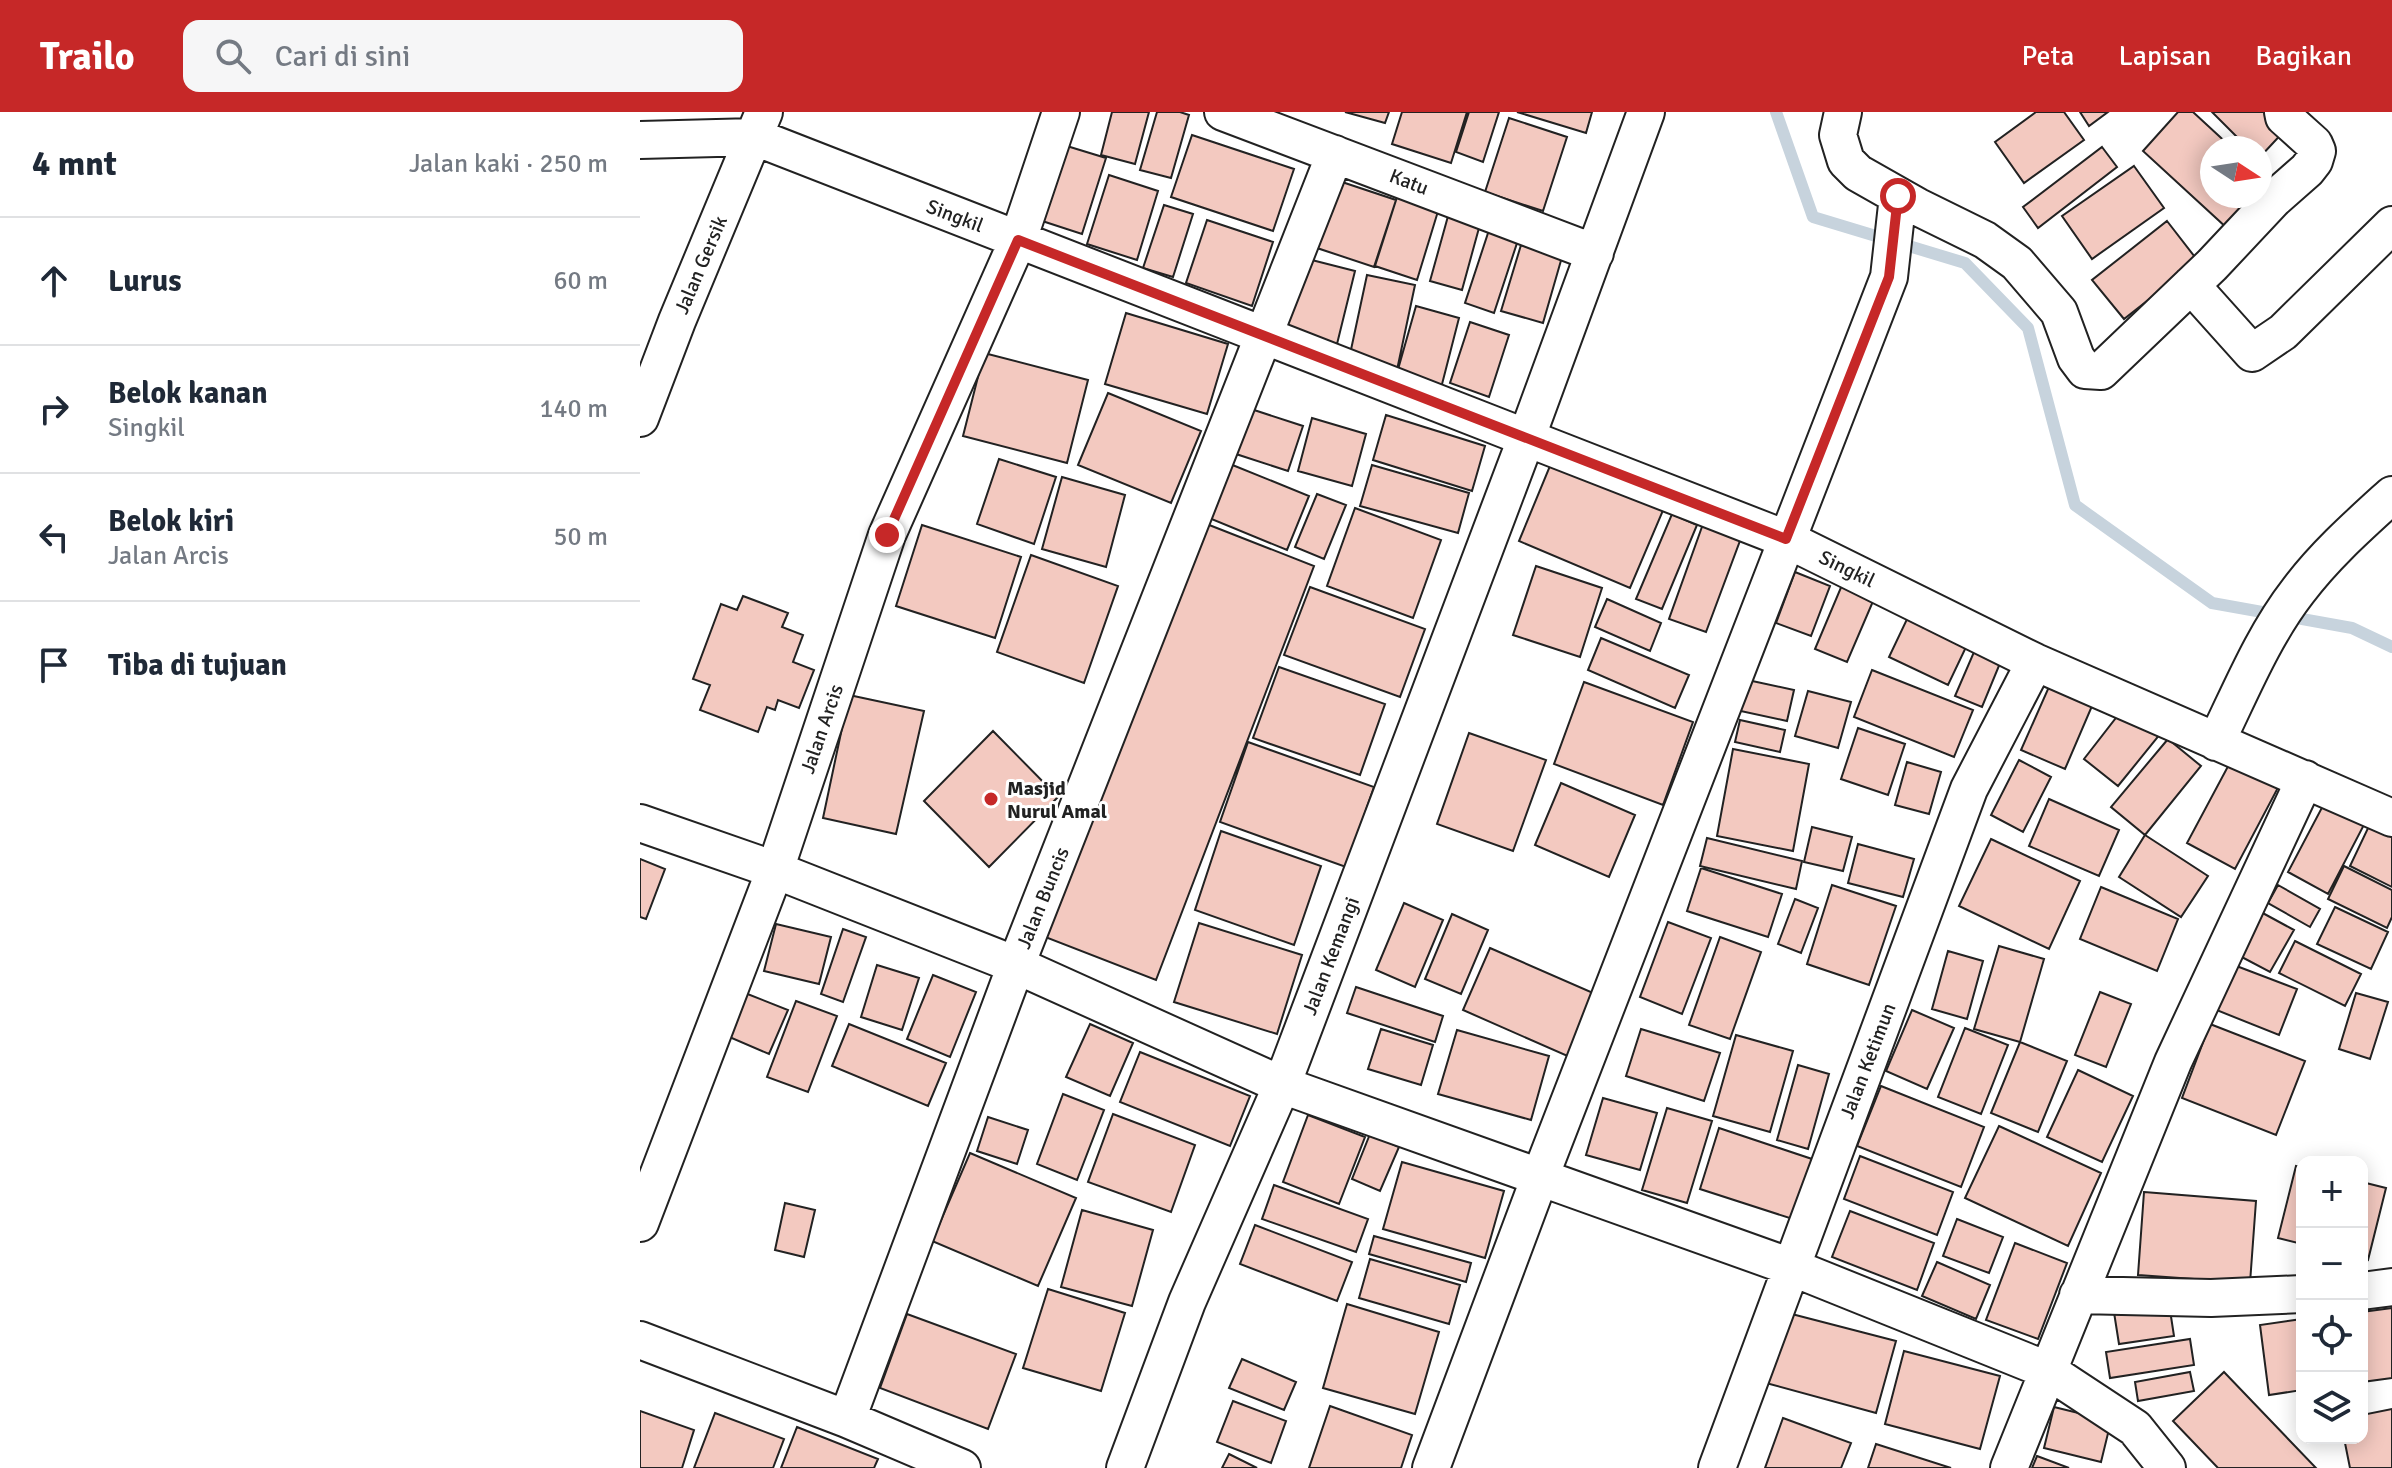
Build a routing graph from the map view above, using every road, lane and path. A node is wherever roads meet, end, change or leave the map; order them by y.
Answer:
1 (1061, 112) edge
2 (1225, 112) edge
3 (1646, 112) edge
4 (1843, 112) edge
5 (2283, 112) edge
6 (759, 125) edge
7 (640, 140) edge
8 (1335, 154) junction
9 (1897, 207) junction
10 (2392, 225) edge
11 (1018, 240) junction
12 (1595, 253) junction
13 (2191, 285) junction
14 (1264, 336) junction
15 (640, 418) edge
16 (1526, 439) junction
17 (2392, 495) edge
18 (1786, 539) junction
19 (2035, 662) junction
20 (2216, 742) junction
21 (2305, 779) junction
22 (2392, 818) edge
23 (640, 823) edge
24 (775, 870) junction
25 (1016, 965) junction
26 (1282, 1085) junction
27 (1540, 1177) junction
28 (640, 1223) edge
29 (1791, 1267) junction
30 (2392, 1287) edge
31 (2368, 1291) edge
32 (2296, 1294) edge
33 (2078, 1295) junction
34 (640, 1340) edge
35 (2047, 1370) junction
36 (847, 1419) junction
37 (962, 1468) edge
38 (1125, 1468) edge
39 (1431, 1468) edge
40 (1717, 1468) edge
41 (2009, 1468) edge
42 (2167, 1468) edge

1 - 11 street, Jalan Arcis
2 - 8 street, Katu
3 - 12 street, Jalan Kemangi
4 - 9 street
5 - 13 street
6 - 7 street
6 - 11 street, Singkil
6 - 15 street, Jalan Gersik
8 - 12 street, Katu
8 - 14 street, Jalan Buncis
9 - 13 street
9 - 18 street
10 - 13 street
11 - 14 street, Singkil
11 - 24 street, Jalan Arcis
12 - 16 street, Jalan Kemangi
14 - 16 street, Singkil
14 - 25 street, Jalan Buncis
16 - 18 street, Singkil
16 - 26 street, Jalan Kemangi
17 - 20 street
18 - 19 street, Singkil
18 - 27 street
19 - 20 street, Singkil
19 - 29 street, Jalan Ketimun
20 - 21 street, Singkil
21 - 22 street, Singkil
21 - 33 street
23 - 24 street
24 - 25 street
24 - 28 street, Jalan Arcis
25 - 26 street
25 - 36 street, Jalan Buncis
26 - 27 street
26 - 38 street, Jalan Kemangi
27 - 29 street
27 - 39 street
29 - 35 street
29 - 40 street, Jalan Ketimun
30 - 31 street
32 - 33 street
33 - 35 street
34 - 36 street
35 - 41 street
35 - 42 street
36 - 37 street

